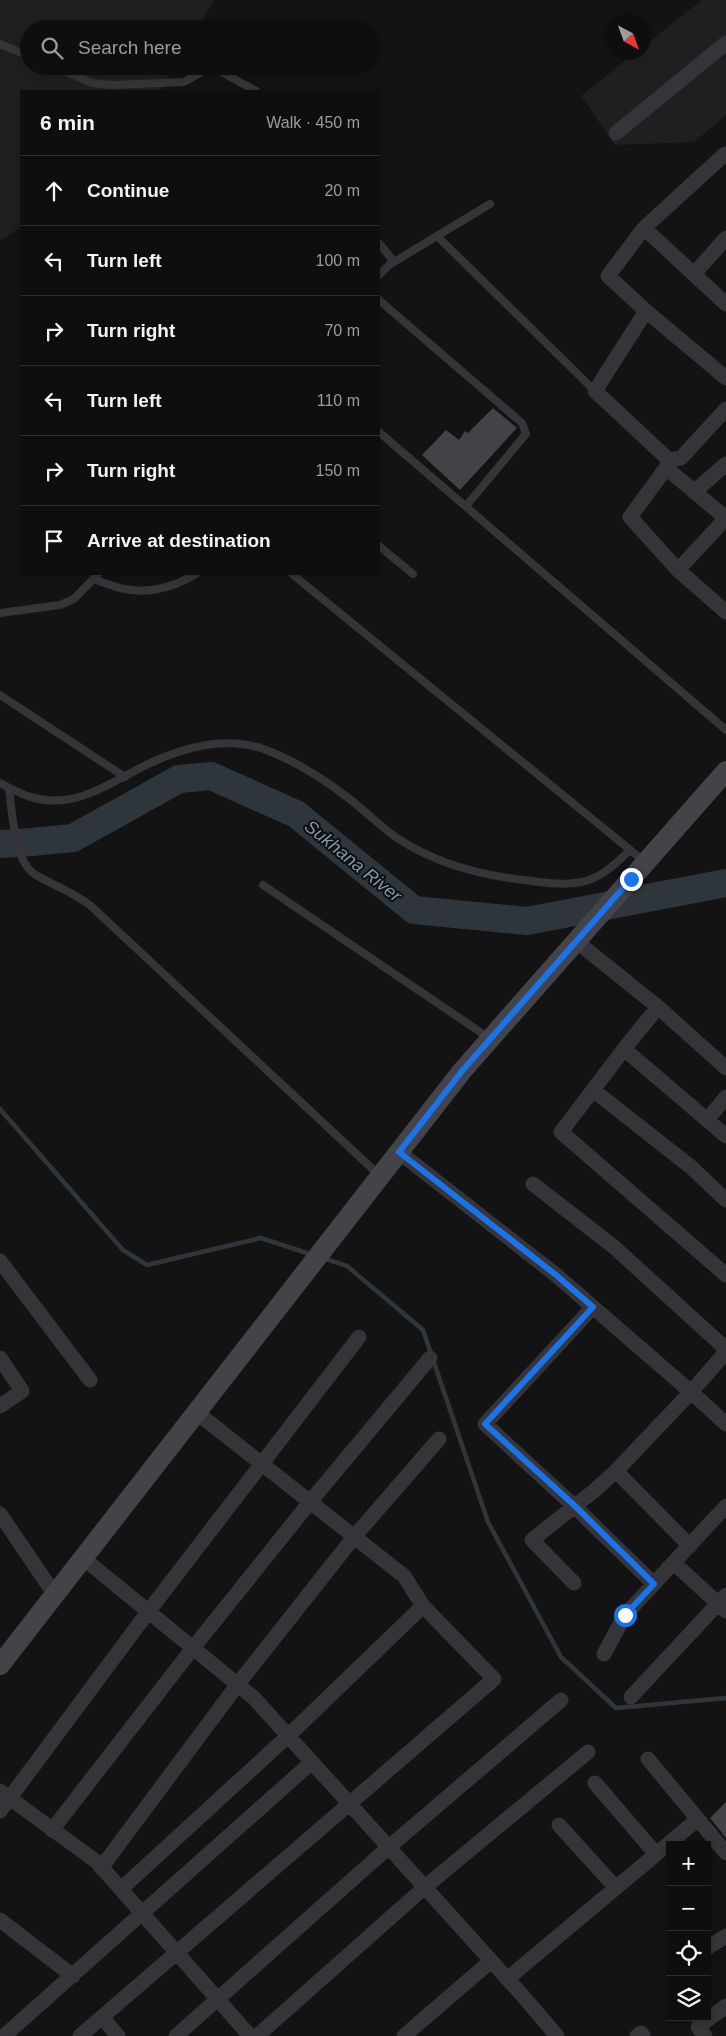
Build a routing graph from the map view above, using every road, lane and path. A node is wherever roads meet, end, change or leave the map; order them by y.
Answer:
1 (726, 43) edge
2 (0, 44) edge
3 (20, 52) edge
4 (75, 75) edge
5 (200, 75) edge
6 (225, 75) edge
7 (254, 90) edge
8 (616, 134) dead end
9 (726, 154) edge
10 (490, 204) dead end
11 (644, 228) junction
12 (437, 236) junction
13 (726, 238) edge
14 (380, 244) edge
15 (394, 262) junction
16 (380, 274) edge
17 (694, 274) junction
18 (380, 301) edge
19 (726, 304) edge
20 (646, 311) junction
21 (726, 378) edge
22 (595, 390) junction
23 (726, 409) edge
24 (380, 433) edge
25 (668, 464) junction
26 (726, 464) edge
27 (694, 492) junction
28 (466, 506) junction
29 (726, 518) edge
30 (380, 547) edge
31 (678, 570) junction
32 (413, 574) dead end
33 (194, 575) edge
34 (293, 575) edge
35 (96, 576) edge
36 (726, 612) edge
37 (0, 613) edge
38 (0, 695) edge
39 (726, 730) edge
40 (726, 771) edge
41 (125, 777) junction
42 (0, 783) edge
43 (8, 788) junction
44 (630, 850) junction
45 (646, 862) junction
46 (263, 885) dead end
47 (576, 941) junction
48 (658, 1007) junction
49 (491, 1039) junction
50 (624, 1049) junction
51 (726, 1068) edge
52 (593, 1090) junction
53 (726, 1097) edge
54 (707, 1120) junction
55 (726, 1136) edge
56 (399, 1152) junction
57 (380, 1176) junction
58 (533, 1184) dead end
59 (726, 1200) edge
60 (0, 1261) edge
61 (726, 1275) edge
62 (593, 1307) junction
63 (359, 1337) dead end
64 (726, 1350) edge
65 (0, 1358) edge
66 (430, 1358) dead end
67 (90, 1380) dead end
68 (691, 1392) junction
69 (0, 1406) edge
70 (196, 1412) junction
71 (726, 1424) edge
72 (439, 1439) dead end
73 (262, 1464) junction
74 (616, 1471) junction
75 (310, 1502) junction
76 (575, 1506) junction
77 (726, 1506) edge
78 (0, 1514) edge
79 (354, 1537) junction
80 (690, 1546) junction
81 (83, 1558) junction
82 (674, 1563) junction
83 (574, 1584) dead end
84 (654, 1584) junction
85 (55, 1595) junction
86 (724, 1603) edge
87 (423, 1606) junction
88 (148, 1612) junction
89 (193, 1648) junction
90 (604, 1654) dead end
91 (0, 1665) edge
92 (238, 1684) junction
93 (632, 1697) dead end
94 (561, 1700) dead end
95 (288, 1736) junction
96 (588, 1752) dead end
97 (648, 1759) dead end
98 (312, 1762) junction
99 (595, 1783) dead end
100 (5, 1795) edge
101 (350, 1804) junction
102 (0, 1811) edge
103 (698, 1819) junction
104 (559, 1825) dead end
105 (52, 1830) junction
106 (388, 1847) junction
107 (725, 1850) edge
108 (656, 1854) junction
109 (101, 1868) junction
110 (425, 1887) junction
111 (616, 1888) junction
112 (121, 1889) junction
113 (143, 1914) junction
114 (0, 1920) edge
115 (726, 1936) edge
116 (711, 1945) edge
117 (177, 1954) junction
118 (491, 1961) junction
119 (73, 1976) junction
120 (508, 1978) junction
121 (218, 2000) junction
122 (726, 2006) edge
123 (102, 2017) junction
124 (704, 2035) edge
125 (4, 2036) edge
126 (80, 2036) edge
127 (118, 2036) edge
128 (176, 2036) edge
129 (250, 2036) edge
130 (257, 2036) edge
131 (404, 2036) edge
132 (556, 2036) edge
133 (637, 2036) edge
134 (643, 2036) edge

1 - 8 street
2 - 3 lane
4 - 5 lane
6 - 7 lane
9 - 11 street
10 - 12 lane
11 - 17 street
11 - 20 street
12 - 15 lane
12 - 22 lane
13 - 17 street
14 - 15 lane
15 - 16 lane
17 - 19 street
18 - 28 lane
20 - 21 street
20 - 22 street
22 - 25 street
23 - 25 street
24 - 28 lane
25 - 27 street
25 - 31 street
26 - 27 street
27 - 29 street
28 - 39 lane
29 - 31 street
30 - 32 lane
31 - 36 street
33 - 35 lane
34 - 44 lane
35 - 37 lane
38 - 41 lane
40 - 45 street
41 - 43 lane
41 - 44 lane
42 - 43 lane
43 - 57 lane
44 - 45 lane
45 - 47 street
46 - 49 lane
47 - 48 street
47 - 49 street
48 - 50 street
48 - 51 street
49 - 56 street
50 - 52 street
50 - 54 street
52 - 59 street
52 - 61 street
53 - 54 street
54 - 55 street
56 - 57 street
56 - 62 street
57 - 70 street
58 - 64 street
60 - 67 street
62 - 68 street
62 - 76 street
63 - 73 street
64 - 68 street
65 - 69 street
66 - 75 street
68 - 71 street
68 - 74 street
70 - 73 street
70 - 81 street
72 - 79 street
73 - 75 street
73 - 88 street
74 - 76 street
74 - 80 street
75 - 79 street
75 - 89 street
76 - 83 street
76 - 84 street
77 - 80 street
78 - 85 street
79 - 87 street
79 - 92 street
80 - 82 street
81 - 85 street
81 - 88 street
82 - 84 street
82 - 86 street
84 - 90 street
85 - 91 street
86 - 93 street
87 - 95 street
87 - 101 street
88 - 89 street
88 - 100 street
89 - 92 street
89 - 105 street
92 - 95 street
92 - 109 street
94 - 106 street
95 - 98 street
95 - 112 street
96 - 110 street
97 - 103 street
98 - 101 street
98 - 113 street
99 - 108 street
100 - 102 street
100 - 105 street
101 - 106 street
101 - 117 street
103 - 107 street
103 - 108 street
104 - 111 street
105 - 109 street
106 - 110 street
106 - 121 street
108 - 111 street
109 - 112 street
110 - 118 street
110 - 130 street
111 - 120 street
112 - 113 street
113 - 117 street
113 - 119 street
114 - 119 street
115 - 116 street
117 - 121 street
117 - 123 street
118 - 120 street
118 - 131 street
119 - 125 street
120 - 132 street
121 - 128 street
121 - 129 street
122 - 124 street
123 - 126 street
123 - 127 street
133 - 134 street

